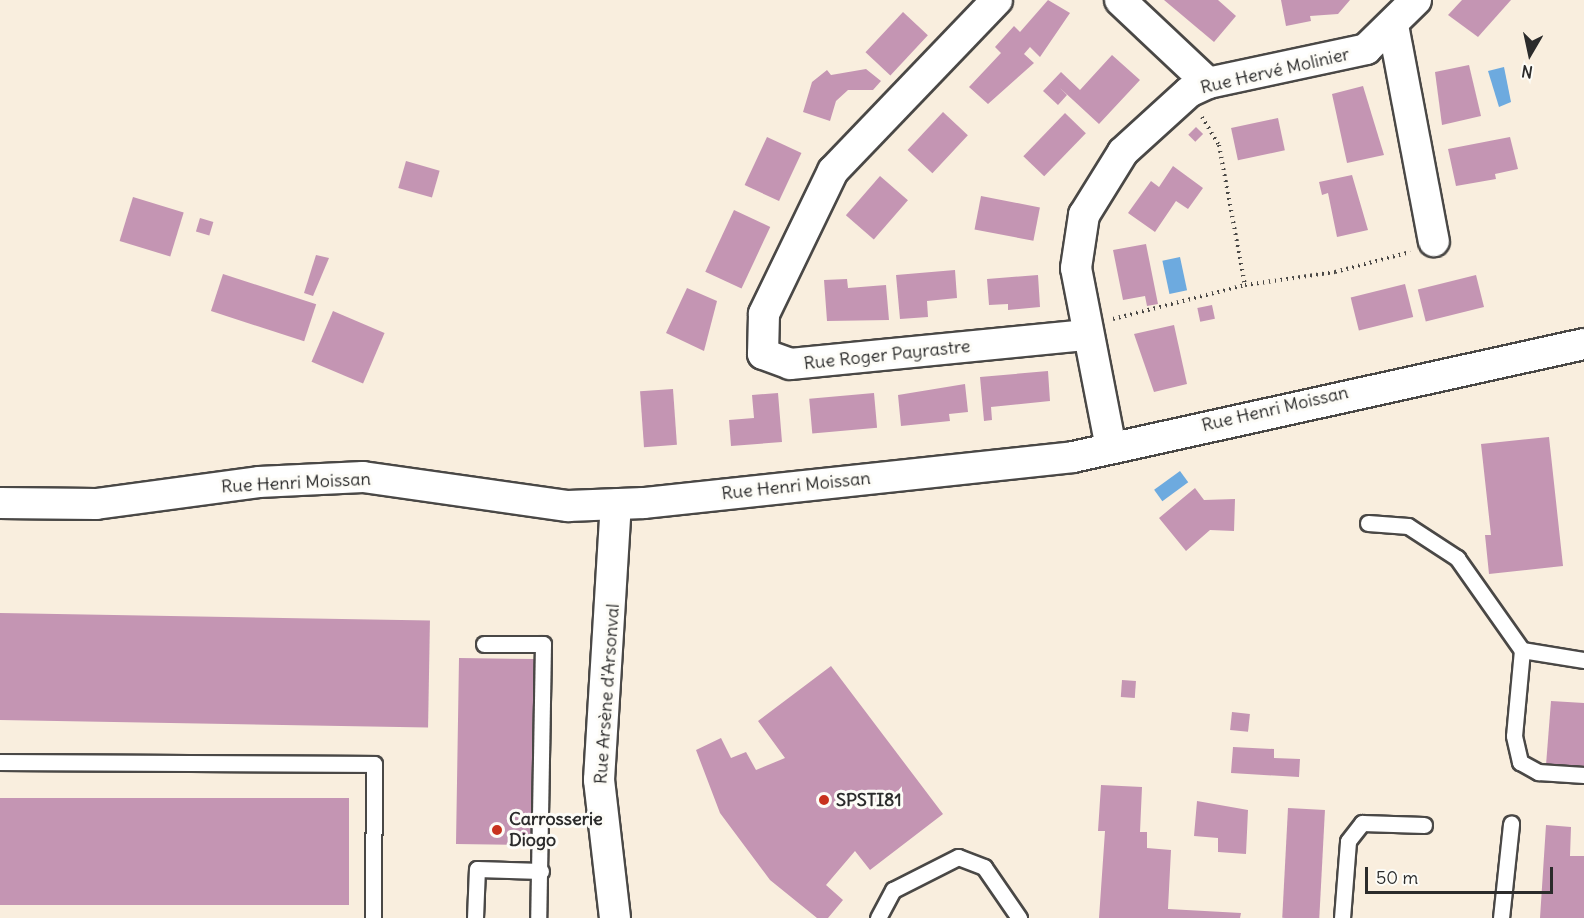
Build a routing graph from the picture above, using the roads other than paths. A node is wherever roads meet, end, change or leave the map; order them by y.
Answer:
1 (998, 0) edge
2 (1120, 0) edge
3 (1416, 0) edge
4 (1393, 25) junction
5 (1198, 88) junction
6 (1434, 241) road end
7 (1087, 330) junction
8 (1584, 344) edge
9 (1111, 448) junction
10 (0, 503) edge
11 (616, 505) junction
12 (1368, 523) dead end
13 (484, 644) dead end
14 (1522, 650) junction
15 (1584, 660) edge
16 (0, 762) edge
17 (1584, 775) edge
18 (1510, 824) dead end
19 (1424, 825) dead end
20 (541, 871) junction
21 (373, 918) edge
22 (475, 918) edge
23 (538, 918) edge
24 (615, 918) edge
25 (878, 918) edge
26 (1018, 918) edge
27 (1342, 918) edge
28 (1501, 918) edge

1 - 7 street, Rue Roger Payrastre
2 - 5 street
3 - 4 street, Rue Hervé Molinier
4 - 5 street, Rue Hervé Molinier
4 - 6 street
5 - 7 street, Rue Hervé Molinier
7 - 9 street, Rue Hervé Molinier
8 - 9 street, Rue Henri Moissan
9 - 11 street, Rue Henri Moissan
10 - 11 street, Rue Henri Moissan
11 - 24 street, Rue Arsène d'Arsonval
12 - 14 lane
13 - 20 lane
14 - 15 lane
14 - 17 lane
16 - 21 lane
18 - 28 lane
19 - 27 lane
20 - 22 lane
20 - 23 lane
25 - 26 lane

